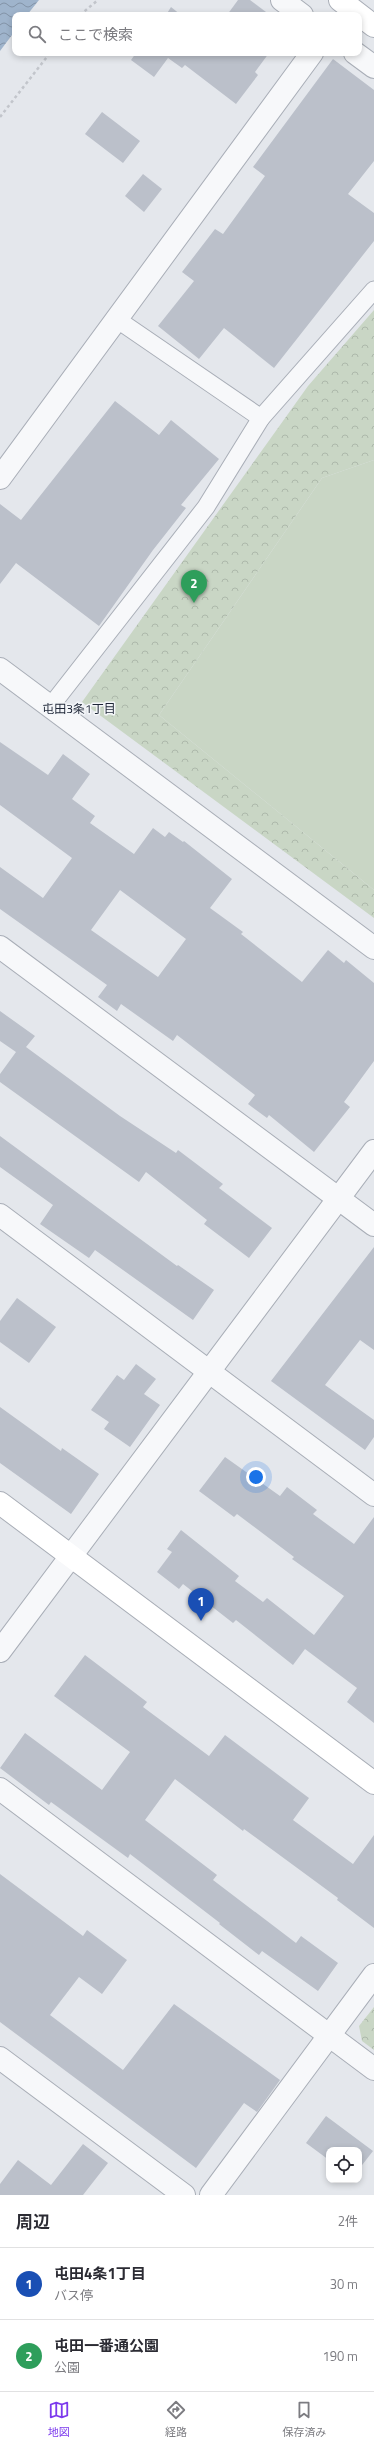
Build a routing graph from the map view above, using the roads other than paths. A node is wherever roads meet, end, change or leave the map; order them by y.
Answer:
1 (282, 0) edge
2 (340, 0) edge
3 (298, 12) edge
4 (356, 12) edge
5 (362, 17) edge
6 (374, 26) edge
7 (310, 56) edge
8 (359, 56) edge
9 (374, 67) edge
10 (374, 290) edge
11 (115, 318) junction
12 (261, 418) junction
13 (0, 478) edge
14 (0, 669) edge
15 (50, 707) junction
16 (0, 946) edge
17 (374, 948) edge
18 (374, 1151) edge
19 (338, 1198) junction
20 (0, 1215) edge
21 (374, 1225) edge
22 (210, 1371) junction
23 (374, 1495) edge
24 (0, 1503) edge
25 (71, 1556) junction
26 (0, 1651) edge
27 (374, 1783) edge
28 (0, 1789) edge
29 (374, 1975) edge
30 (329, 2035) junction
31 (0, 2058) edge
32 (374, 2068) edge
33 (184, 2195) edge
34 (211, 2195) edge

1 - 3 street
2 - 4 street
5 - 6 street
7 - 11 street
8 - 9 street
10 - 12 lane
11 - 12 lane
11 - 13 street
12 - 15 lane
14 - 15 street
15 - 17 street
16 - 19 street
18 - 19 street
19 - 21 street
19 - 22 street
20 - 22 street
22 - 23 street
22 - 25 street
24 - 25 street
25 - 26 street
25 - 27 street
28 - 30 street
29 - 30 street
30 - 32 street
30 - 34 street
31 - 33 street

